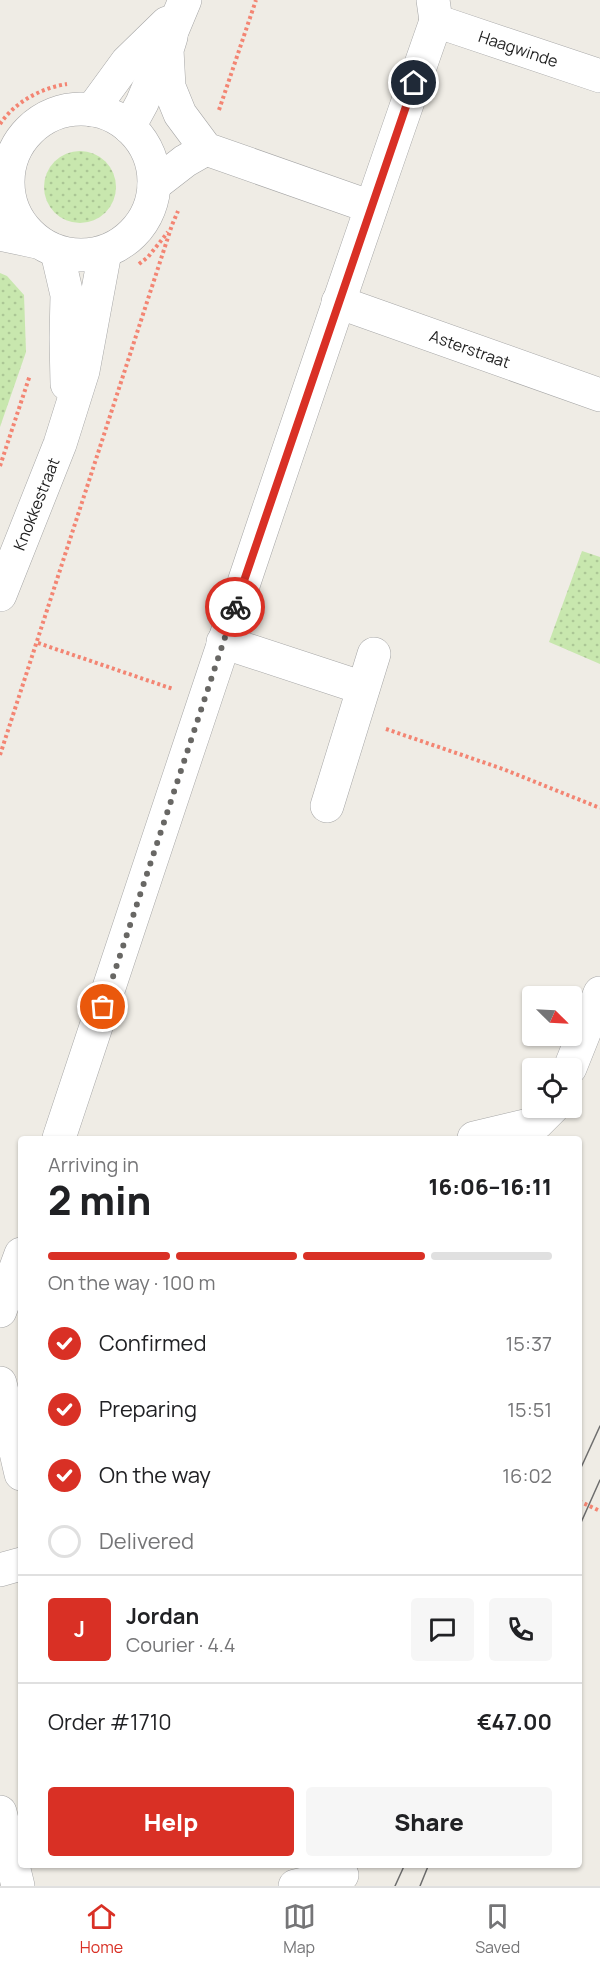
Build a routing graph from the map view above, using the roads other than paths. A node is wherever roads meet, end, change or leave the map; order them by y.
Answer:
1 (182, 6) edge
2 (435, 10) edge
3 (600, 76) edge
4 (92, 110) junction
5 (129, 127) junction
6 (206, 149) junction
7 (5, 166) edge
8 (154, 185) junction
9 (371, 207) junction
10 (0, 234) edge
11 (47, 247) junction
12 (105, 252) junction
13 (338, 302) junction
14 (600, 394) edge
15 (69, 413) junction
16 (0, 595) edge
17 (223, 642) junction
18 (374, 654) dead end
19 (359, 703) junction
20 (327, 806) dead end
21 (600, 993) edge
22 (574, 1058) edge
23 (542, 1118) edge
24 (60, 1136) edge
25 (482, 1136) edge
26 (18, 1262) edge
27 (0, 1311) edge
28 (0, 1383) edge
29 (18, 1461) edge
30 (18, 1565) edge
31 (0, 1570) edge
32 (0, 1812) edge
33 (342, 1875) dead end
34 (18, 1886) edge
35 (295, 1886) edge

1 - 4 street
1 - 5 street
1 - 6 street
2 - 3 street, Haagwinde
2 - 9 street, Haagwinde
4 - 5 street
4 - 7 street
5 - 8 street
6 - 8 street
6 - 9 street
7 - 11 street
8 - 12 street
9 - 13 street
10 - 11 street
11 - 12 street
11 - 15 street, Knokkestraat
12 - 15 street, Knokkestraat
13 - 14 street, Asterstraat
13 - 17 street
15 - 16 street, Knokkestraat
17 - 19 street
17 - 24 street
18 - 19 street
19 - 20 street
21 - 22 street
23 - 25 street
26 - 27 street
28 - 29 street
30 - 31 street
32 - 34 street
33 - 35 street

